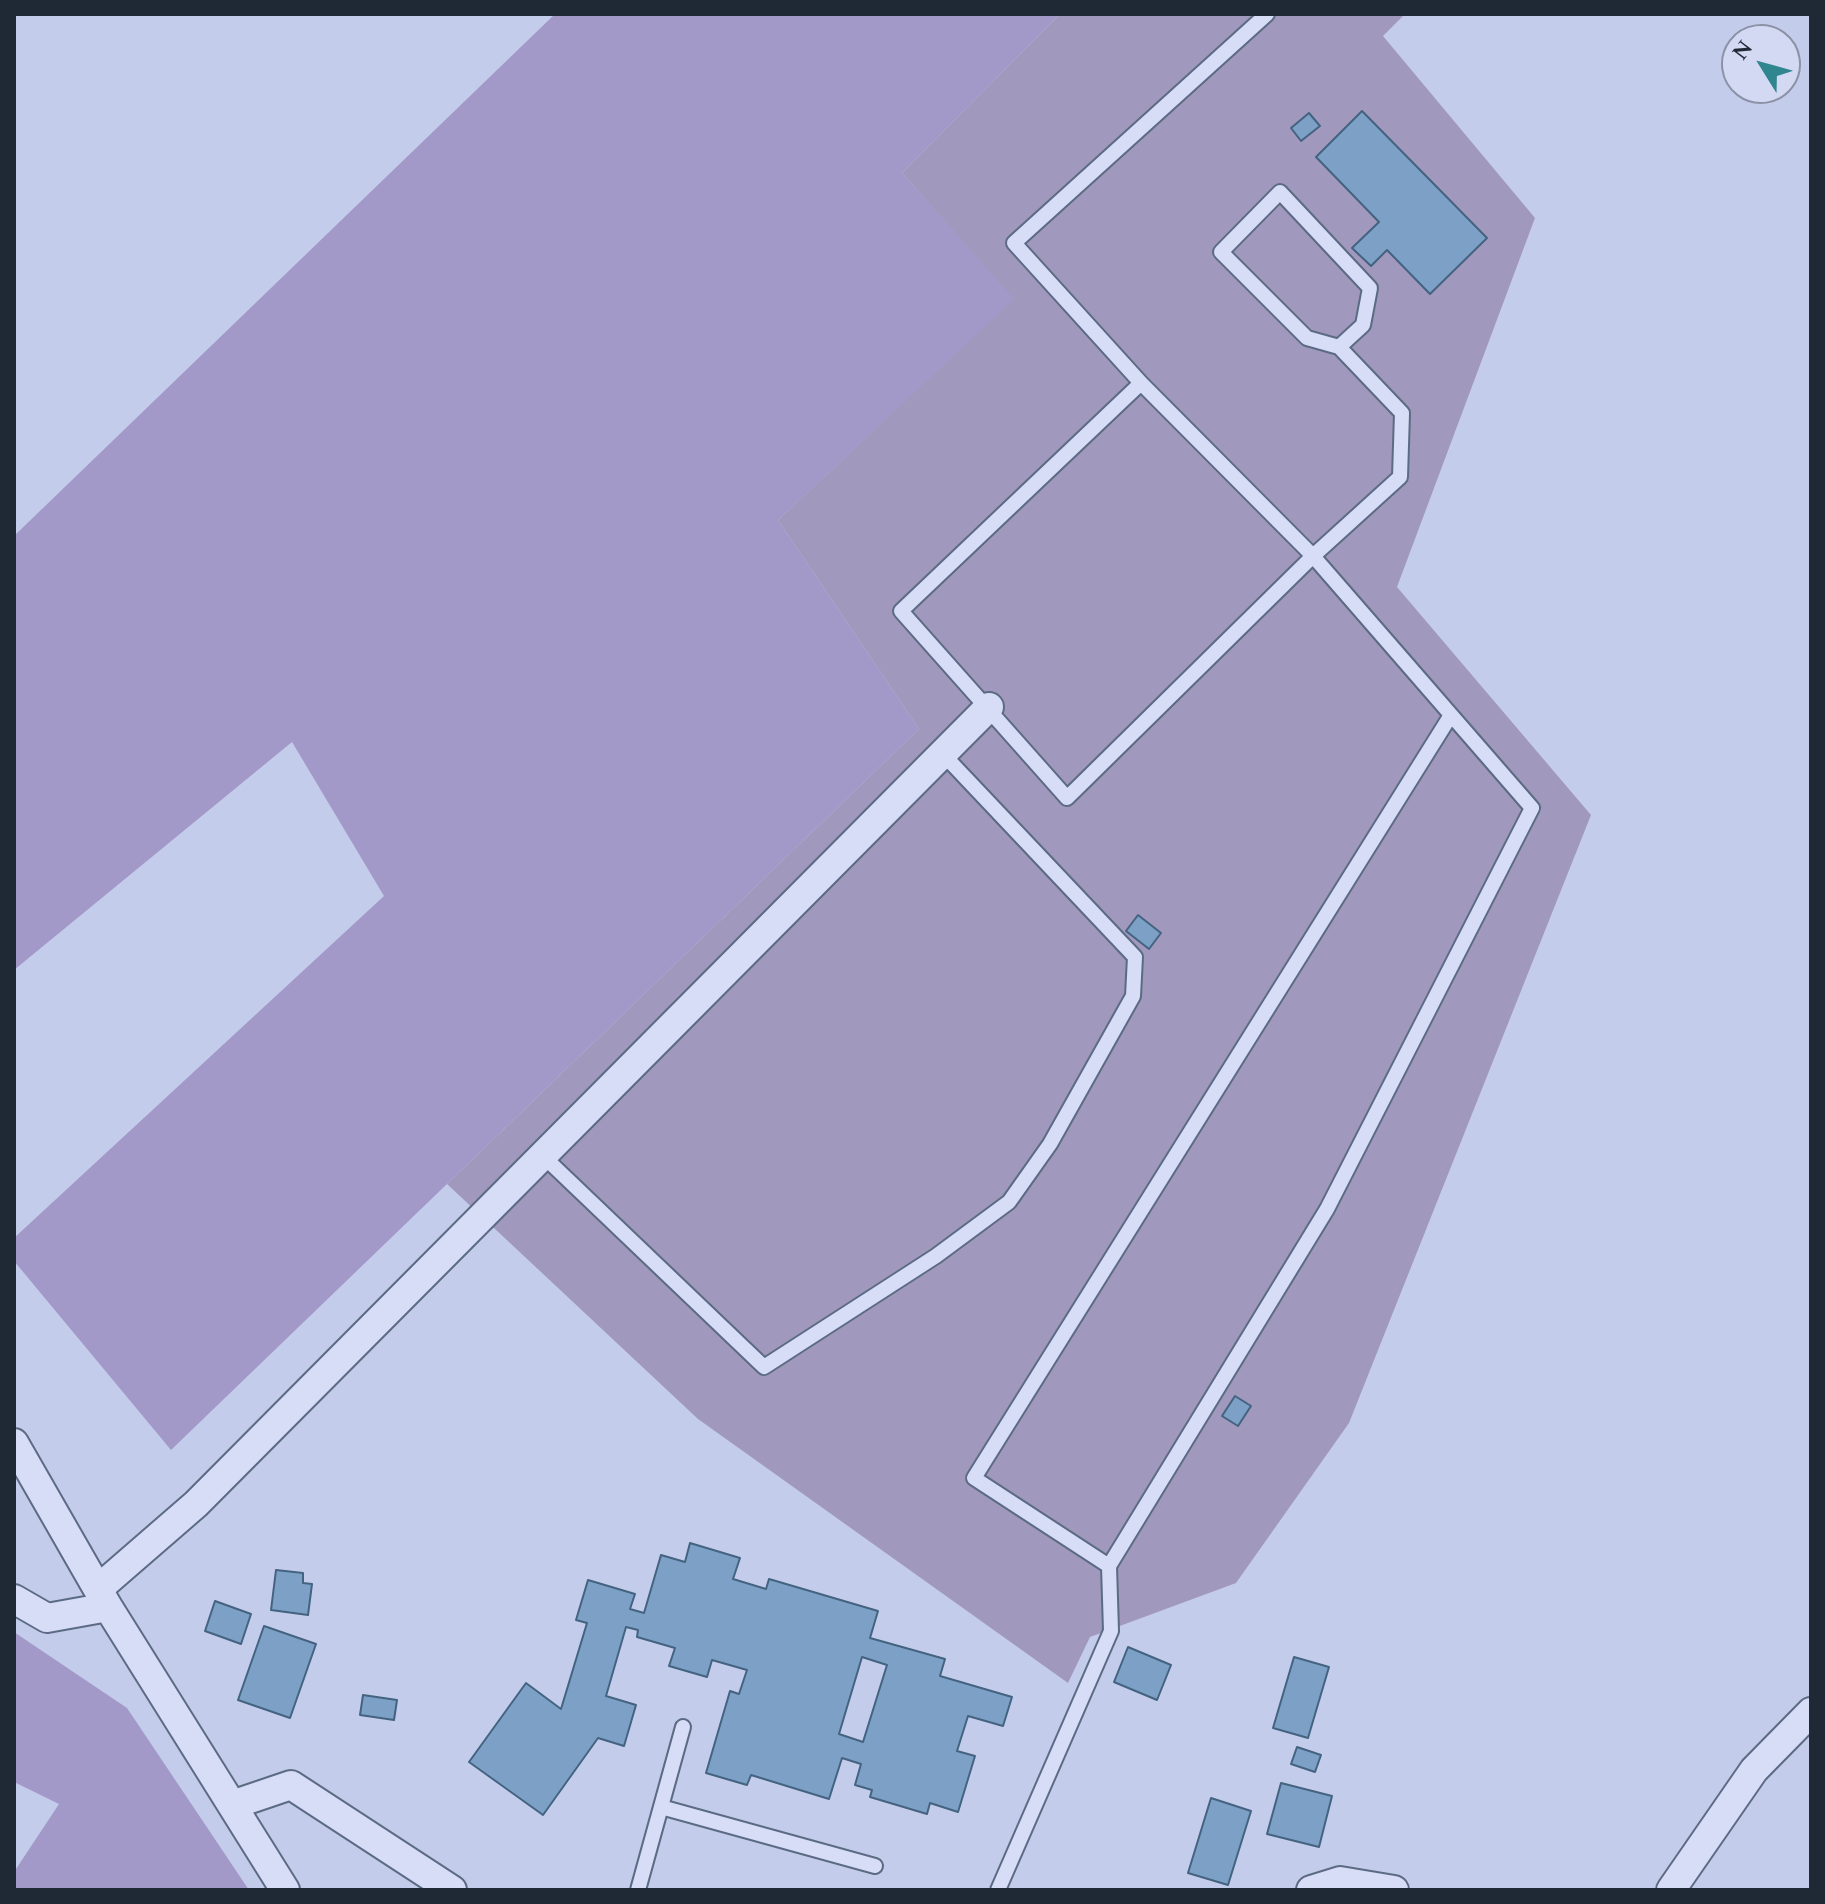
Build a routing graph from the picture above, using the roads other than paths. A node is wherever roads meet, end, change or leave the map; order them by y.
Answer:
1 (1267, 14) edge
2 (1339, 347) junction
3 (1141, 383) junction
4 (1313, 556) junction
5 (989, 707) junction
6 (1451, 715) junction
7 (942, 753) junction
8 (541, 1154) junction
9 (14, 1443) edge
10 (1109, 1566) junction
11 (103, 1598) junction
12 (14, 1599) edge
13 (1811, 1712) edge
14 (683, 1727) dead end
15 (232, 1805) junction
16 (661, 1807) junction
17 (875, 1866) dead end
18 (285, 1890) edge
19 (452, 1890) edge
20 (638, 1890) edge
21 (998, 1890) edge
22 (1311, 1890) edge
23 (1394, 1890) edge
24 (1671, 1890) edge

1 - 3 lane
2 - 2 lane
2 - 4 lane
3 - 4 lane
3 - 5 lane
4 - 5 lane
4 - 6 lane
5 - 7 street
6 - 10 lane
6 - 10 lane
7 - 8 street
7 - 8 lane
8 - 11 street
9 - 11 street
10 - 21 lane
11 - 12 street
11 - 15 street
13 - 24 street
14 - 16 lane
15 - 18 street
15 - 19 street
16 - 17 lane
16 - 20 lane
22 - 23 street

